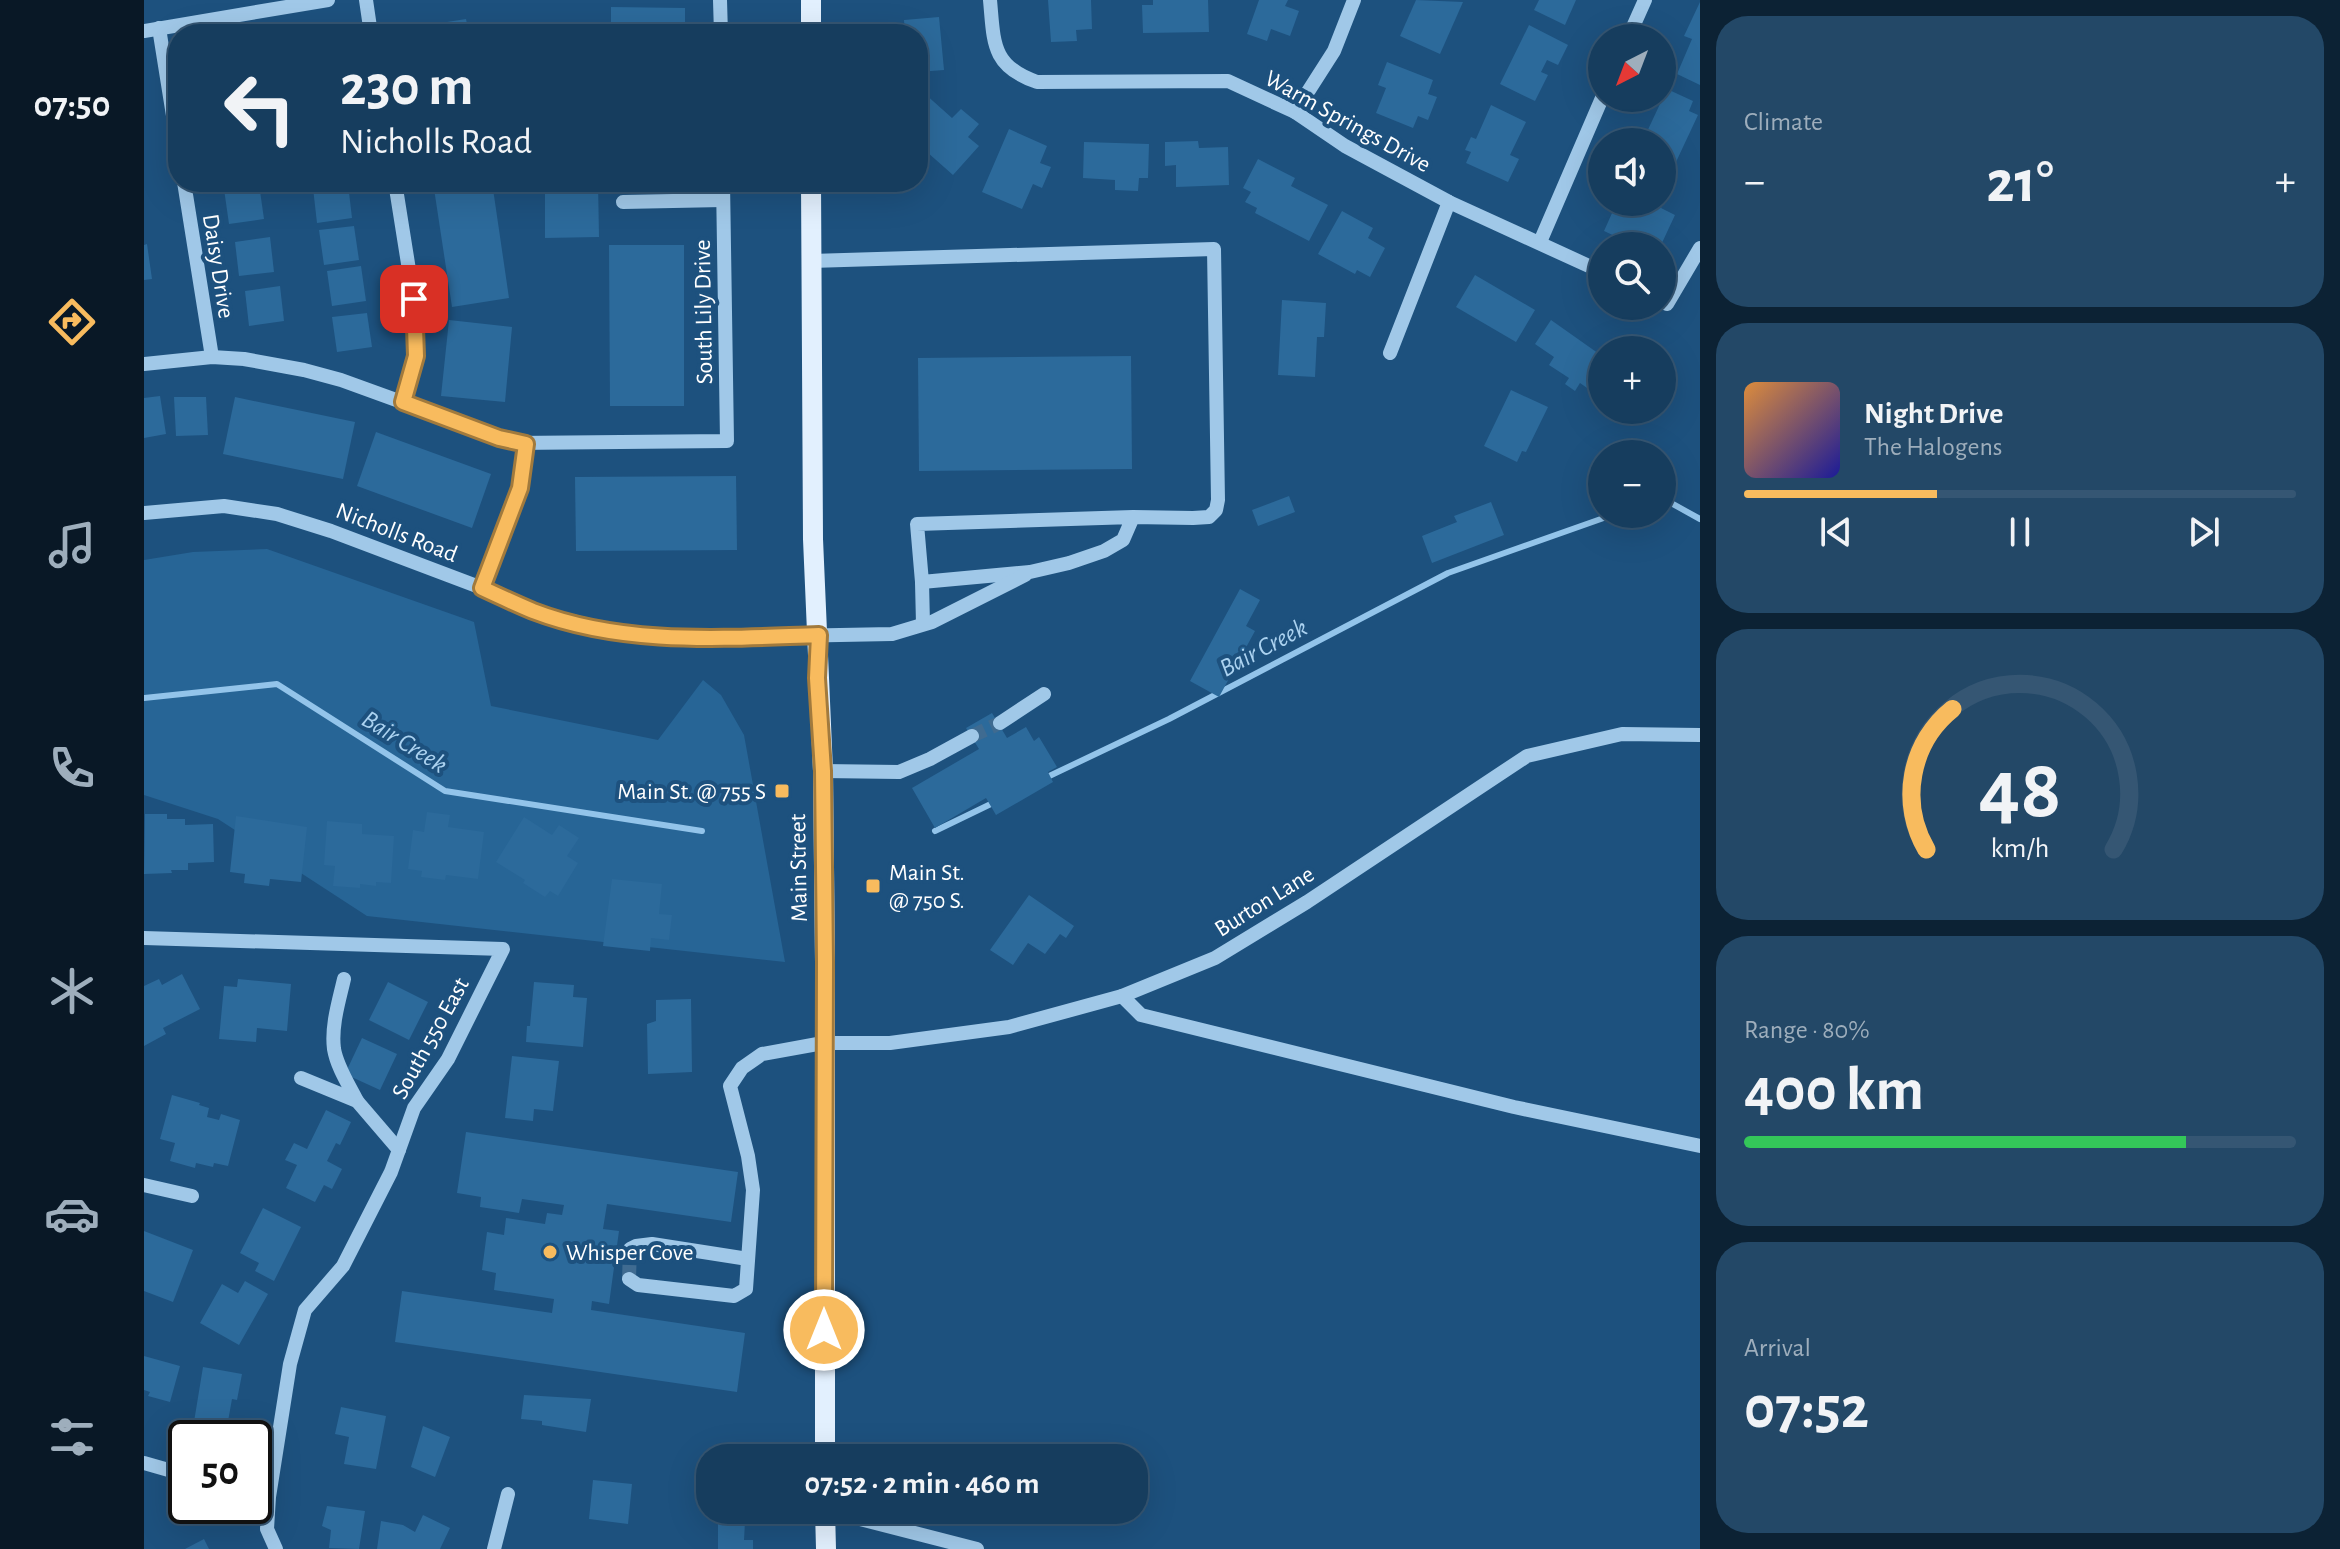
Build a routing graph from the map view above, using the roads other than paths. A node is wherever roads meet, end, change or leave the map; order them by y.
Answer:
1 (328, 0) edge
2 (366, 0) edge
3 (720, 0) edge
4 (811, 0) edge
5 (990, 0) edge
6 (1354, 0) edge
7 (1645, 0) edge
8 (187, 24) edge
9 (370, 24) edge
10 (721, 24) edge
11 (811, 24) edge
12 (1634, 24) edge
13 (152, 30) edge
14 (168, 102) edge
15 (1295, 112) junction
16 (1596, 112) edge
17 (186, 192) edge
18 (397, 192) edge
19 (723, 192) edge
20 (811, 192) edge
21 (723, 200) junction
22 (623, 202) dead end
23 (1449, 202) junction
24 (1540, 242) junction
25 (1700, 248) edge
26 (811, 261) junction
27 (1588, 265) edge
28 (1676, 285) edge
29 (1390, 353) dead end
30 (212, 357) junction
31 (144, 364) edge
32 (403, 402) junction
33 (526, 444) junction
34 (144, 513) edge
35 (1133, 517) junction
36 (1030, 572) junction
37 (922, 582) junction
38 (482, 588) junction
39 (923, 624) junction
40 (819, 635) junction
41 (1044, 694) dead end
42 (1000, 723) tunnel mouth
43 (1700, 735) edge
44 (972, 736) tunnel mouth
45 (823, 771) junction
46 (144, 938) edge
47 (344, 979) dead end
48 (1122, 996) junction
49 (823, 1043) junction
50 (301, 1078) dead end
51 (357, 1101) junction
52 (1700, 1146) edge
53 (399, 1150) junction
54 (144, 1185) edge
55 (192, 1196) dead end
56 (630, 1249) dead end
57 (748, 1259) junction
58 (629, 1279) dead end
59 (825, 1444) edge
60 (272, 1448) edge
61 (144, 1463) edge
62 (168, 1470) edge
63 (508, 1494) dead end
64 (266, 1524) edge
65 (825, 1524) edge
66 (880, 1524) edge
67 (276, 1549) edge
68 (494, 1549) edge
69 (826, 1549) edge
70 (977, 1549) edge

1 - 8 street
2 - 9 street
3 - 10 street
4 - 11 main road
5 - 15 street, Warm Springs Drive
6 - 15 street
7 - 12 street
13 - 14 street
15 - 23 street, Warm Springs Drive
16 - 24 street
17 - 30 street, Daisy Drive
18 - 32 street
19 - 21 street, South Lily Drive
20 - 26 main road, Main Street
21 - 22 street
21 - 33 street, South Lily Drive
23 - 24 street, Warm Springs Drive
23 - 29 street
24 - 27 street, Warm Springs Drive
25 - 28 street
26 - 35 street
26 - 40 main road, Main Street
30 - 31 street
30 - 32 street
32 - 33 street
33 - 38 street
34 - 38 street, Nicholls Road
35 - 36 street
35 - 37 street
36 - 37 street
36 - 39 street, Nicholls Road
37 - 39 street
38 - 40 street, Nicholls Road
39 - 40 street, Nicholls Road
40 - 45 main road, Main Street
41 - 42 street
43 - 48 street, Burton Lane
44 - 45 street
45 - 49 main road, Main Street
46 - 53 street, South 550 East
47 - 51 street
48 - 49 street, Burton Lane
48 - 52 street
49 - 57 street, Burton Lane
49 - 59 main road, Main Street
50 - 51 street, South 550 East
51 - 53 street, South 550 East
53 - 60 street, South 550 East
54 - 55 street
56 - 57 street
57 - 58 street
61 - 62 street
63 - 68 street
64 - 67 street, South 550 East
65 - 69 main road
66 - 70 street

